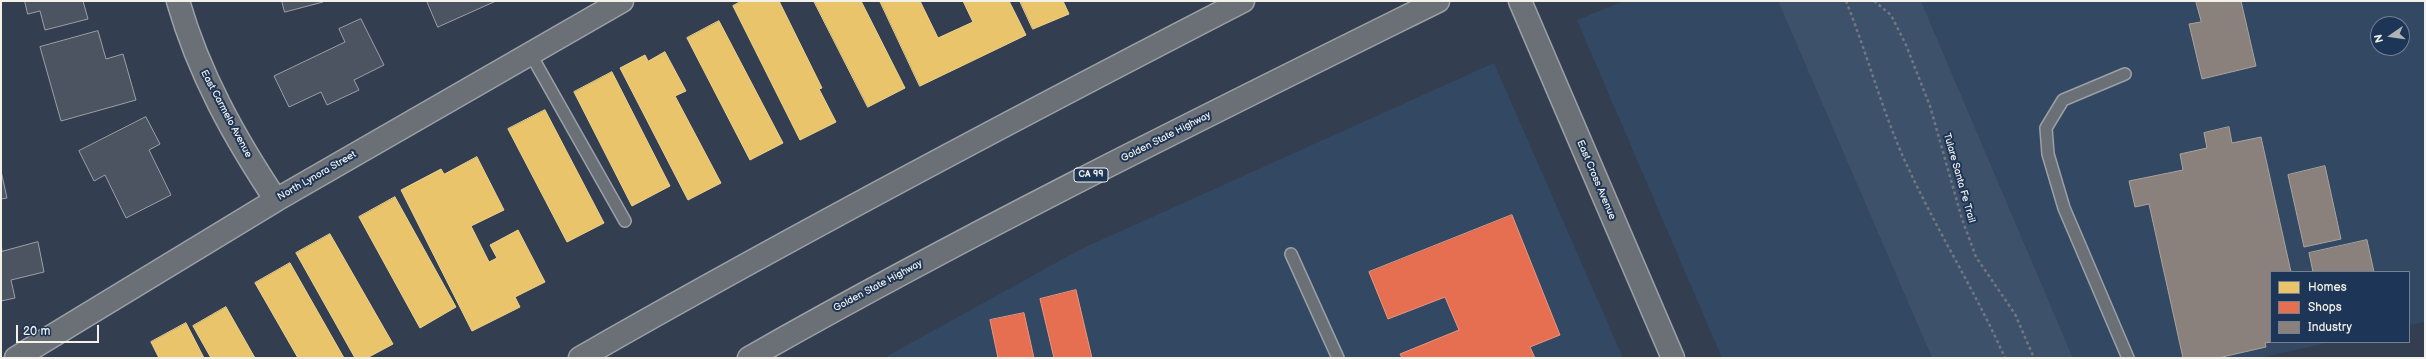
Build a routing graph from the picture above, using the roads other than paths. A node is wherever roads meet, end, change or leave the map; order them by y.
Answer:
1 (178, 1) edge
2 (622, 1) edge
3 (1243, 1) edge
4 (1438, 1) edge
5 (1520, 1) edge
6 (597, 7) edge
7 (530, 53) junction
8 (2125, 74) dead end
9 (276, 200) junction
10 (626, 221) dead end
11 (1291, 254) dead end
12 (16, 358) edge
13 (580, 358) edge
14 (749, 358) edge
15 (1338, 358) edge
16 (1673, 358) edge
17 (2128, 358) edge

1 - 9 main road, East Carmelo Avenue
2 - 6 main road, North Lynora Street
3 - 13 main road
4 - 14 main road, Golden State Highway / CA 99
5 - 16 main road, East Cross Avenue
6 - 7 main road, North Lynora Street
7 - 9 main road, North Lynora Street
7 - 10 lane
8 - 17 lane
9 - 12 main road, North Lynora Street
11 - 15 lane

